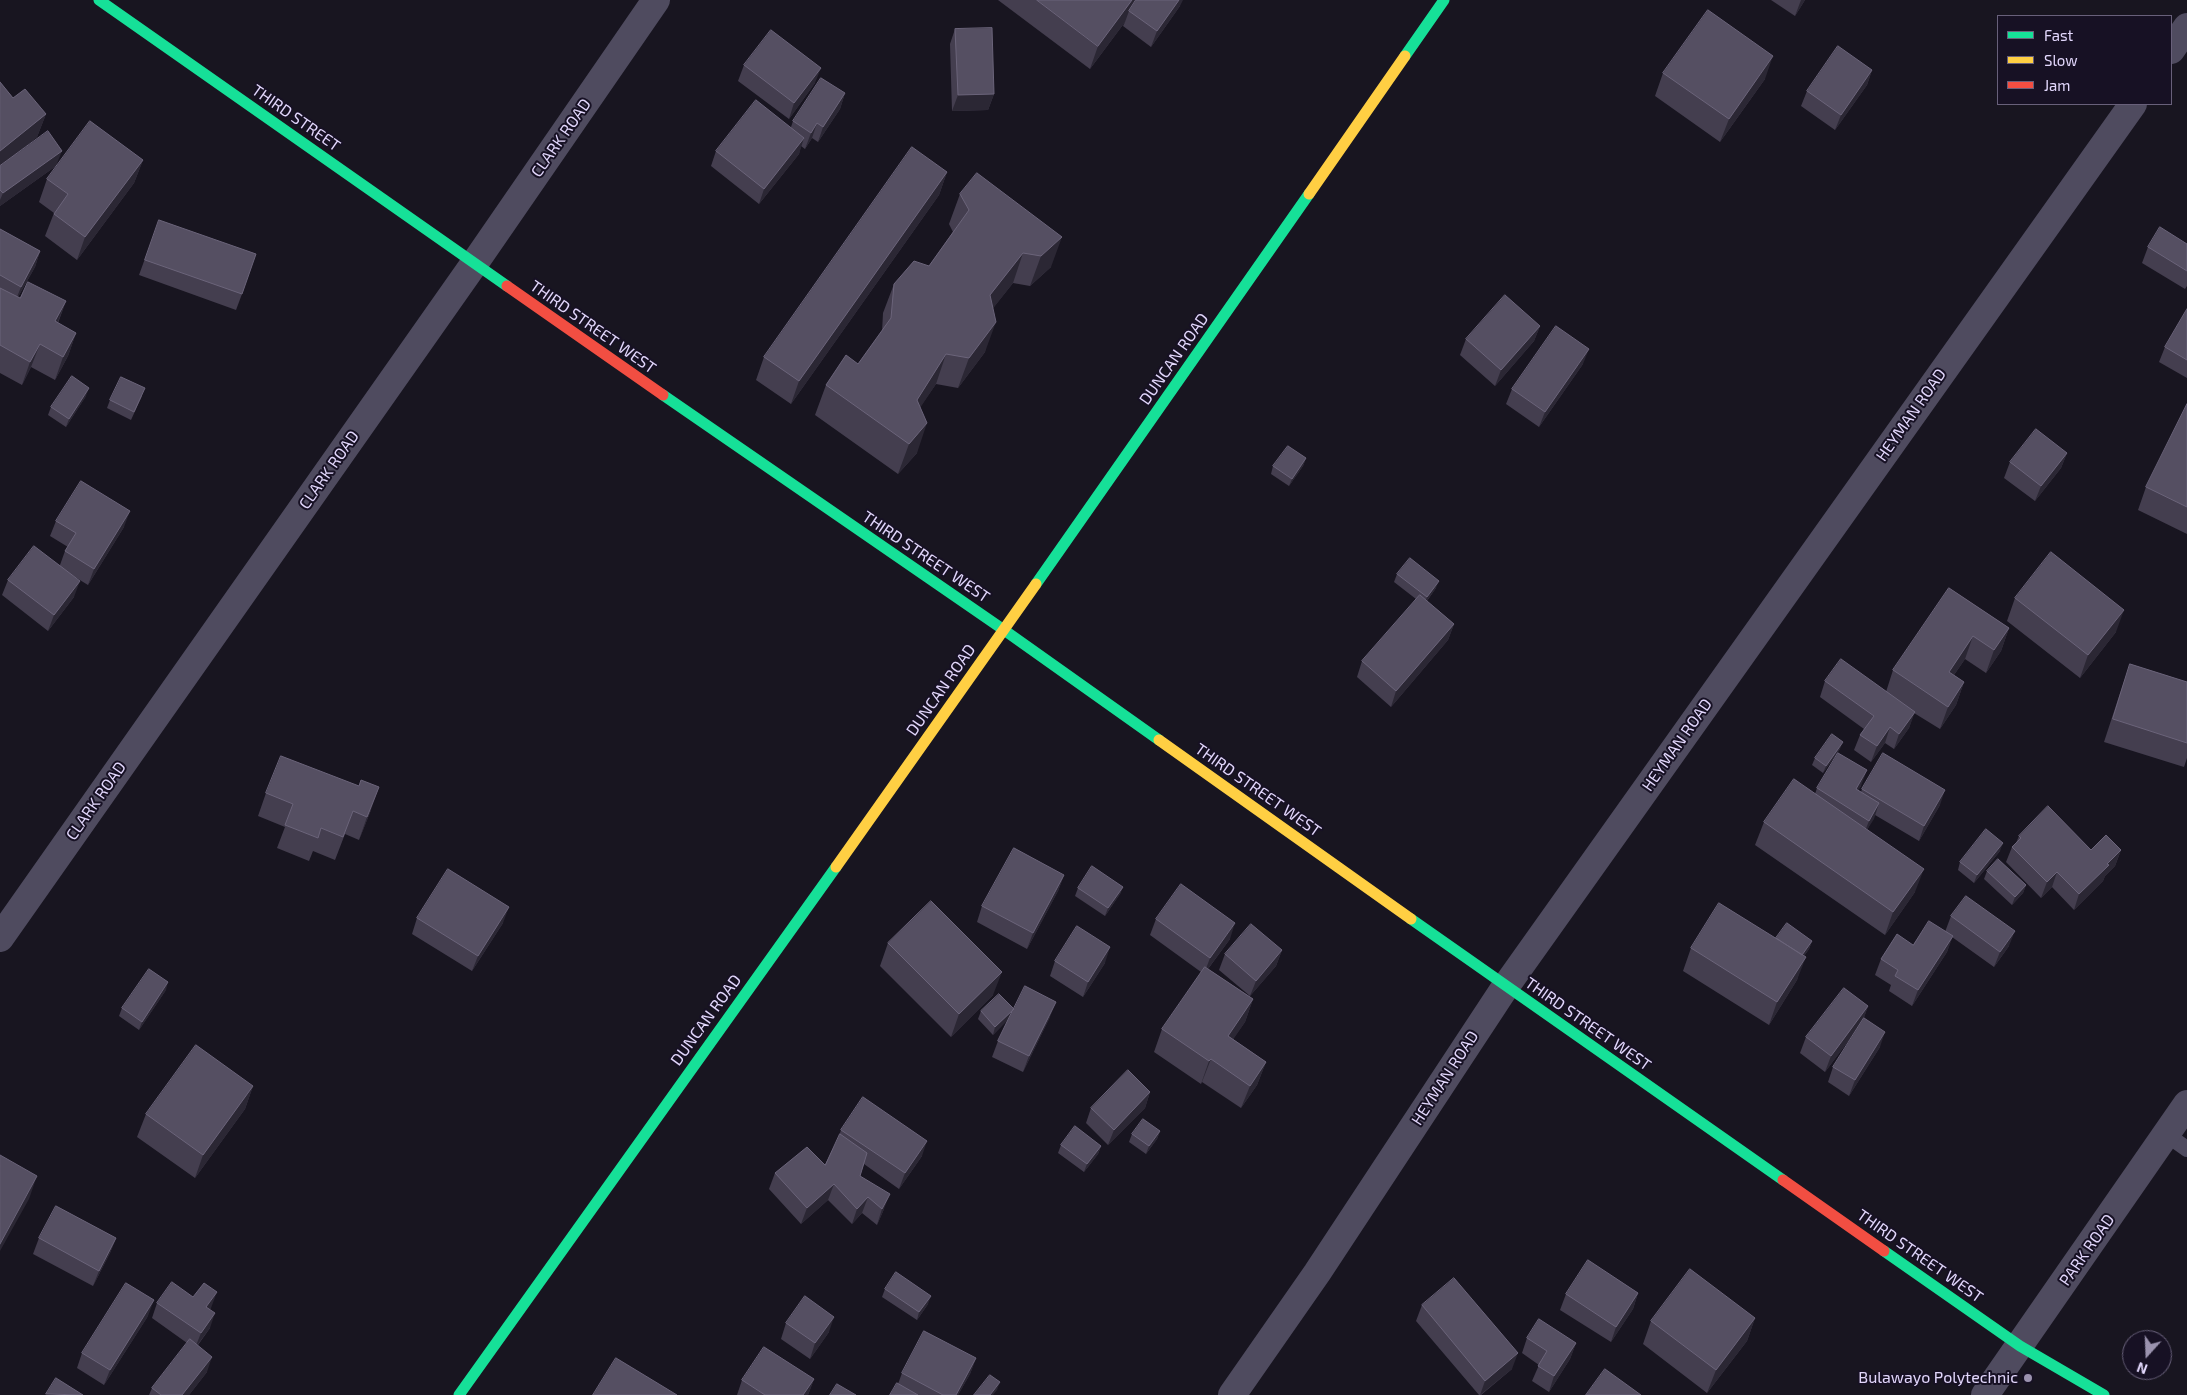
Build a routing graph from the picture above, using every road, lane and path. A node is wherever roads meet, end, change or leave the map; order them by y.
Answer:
1 (99, 0) edge
2 (656, 0) edge
3 (1444, 0) edge
4 (2187, 27) edge
5 (2172, 49) edge
6 (2132, 105) edge
7 (474, 264) junction
8 (1004, 630) junction
9 (0, 938) edge
10 (1506, 986) junction
11 (2187, 1104) edge
12 (2177, 1142) edge
13 (2020, 1346) junction
14 (459, 1395) edge
15 (1232, 1395) edge
16 (1985, 1395) edge
17 (2104, 1395) edge

1 - 7 main road, THIRD STREET
2 - 7 street, CLARK ROAD
3 - 8 main road, DUNCAN ROAD
4 - 5 street
6 - 10 street, HEYMAN ROAD
7 - 8 main road, THIRD STREET WEST
7 - 9 street, CLARK ROAD
8 - 10 main road, THIRD STREET WEST
8 - 14 main road, DUNCAN ROAD
10 - 13 main road, THIRD STREET WEST
10 - 15 street, HEYMAN ROAD
11 - 12 street, PARK ROAD
12 - 13 street, PARK ROAD
13 - 16 street, PARK ROAD
13 - 17 main road, THIRD STREET WEST

